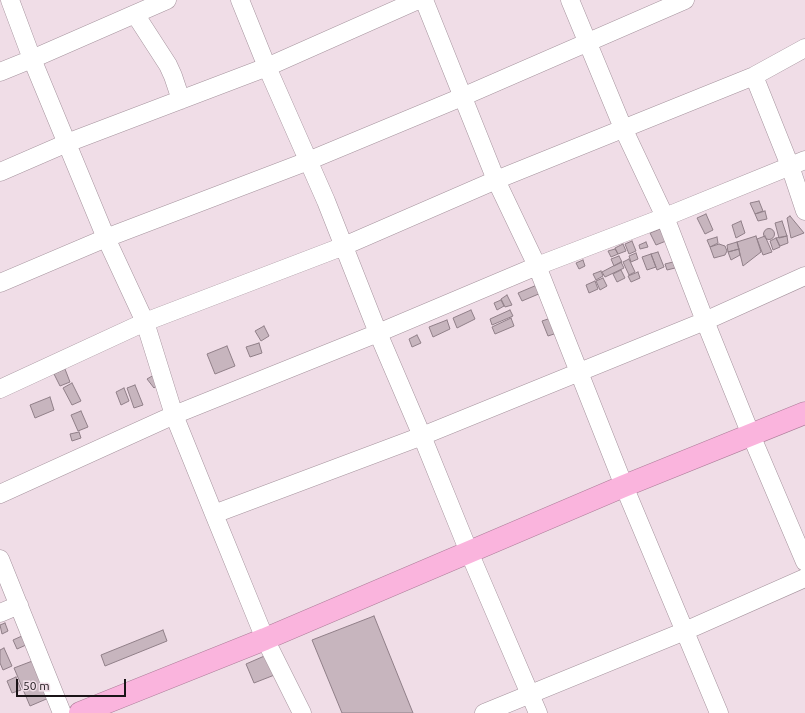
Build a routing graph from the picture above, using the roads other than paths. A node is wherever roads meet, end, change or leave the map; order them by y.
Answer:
1 (10, 0) edge
2 (167, 0) edge
3 (240, 0) edge
4 (418, 0) edge
5 (424, 0) edge
6 (570, 0) edge
7 (685, 0) edge
8 (135, 14) junction
9 (588, 42) junction
10 (805, 48) edge
11 (32, 59) junction
12 (267, 67) junction
13 (0, 72) edge
14 (754, 76) junction
15 (462, 97) junction
16 (181, 100) junction
17 (623, 128) junction
18 (67, 143) junction
19 (308, 161) junction
20 (798, 163) edge
21 (0, 172) edge
22 (496, 180) junction
23 (805, 211) edge
24 (665, 217) junction
25 (106, 238) junction
26 (344, 246) junction
27 (537, 266) junction
28 (805, 276) edge
29 (0, 283) edge
30 (705, 321) junction
31 (145, 322) junction
32 (378, 333) junction
33 (579, 372) junction
34 (0, 389) edge
35 (805, 413) edge
36 (174, 415) junction
37 (751, 435) junction
38 (422, 436) junction
39 (624, 486) junction
40 (0, 494) edge
41 (214, 514) junction
42 (469, 552) junction
43 (0, 560) edge
44 (805, 562) edge
45 (805, 578) edge
46 (19, 606) junction
47 (0, 613) edge
48 (685, 631) junction
49 (266, 639) junction
50 (530, 694) junction
51 (62, 713) edge
52 (80, 713) edge
53 (302, 713) edge
54 (484, 713) edge
55 (538, 713) edge
56 (719, 713) edge

1 - 11 street
2 - 8 street
3 - 12 street
4 - 12 street
5 - 15 street
6 - 9 street
7 - 9 street
8 - 11 street
8 - 16 street
9 - 15 street
9 - 17 street
10 - 14 street
11 - 13 street
11 - 18 street
12 - 16 street
12 - 19 street
14 - 17 street
14 - 20 street
15 - 19 street
15 - 22 street
16 - 18 street
17 - 22 street
17 - 24 street
18 - 21 street
18 - 25 street
19 - 25 street
19 - 26 street
20 - 23 street
20 - 24 street
22 - 26 street
22 - 27 street
24 - 27 street
24 - 30 street
25 - 29 street
25 - 31 street
26 - 31 street
26 - 32 street
27 - 32 street
27 - 33 street
28 - 30 street
30 - 33 street
30 - 37 street
31 - 34 street
31 - 36 street
32 - 36 street
32 - 38 street
33 - 38 street
33 - 39 street
35 - 37 highway
36 - 40 street
36 - 41 street
37 - 39 highway
37 - 44 street
38 - 41 street
38 - 42 street
39 - 42 highway
39 - 48 street
41 - 49 street
42 - 49 highway
42 - 50 street
43 - 46 street
45 - 48 street
46 - 47 street
46 - 51 street
48 - 50 street
48 - 56 street
49 - 52 highway
49 - 53 street
50 - 54 street
50 - 55 street

